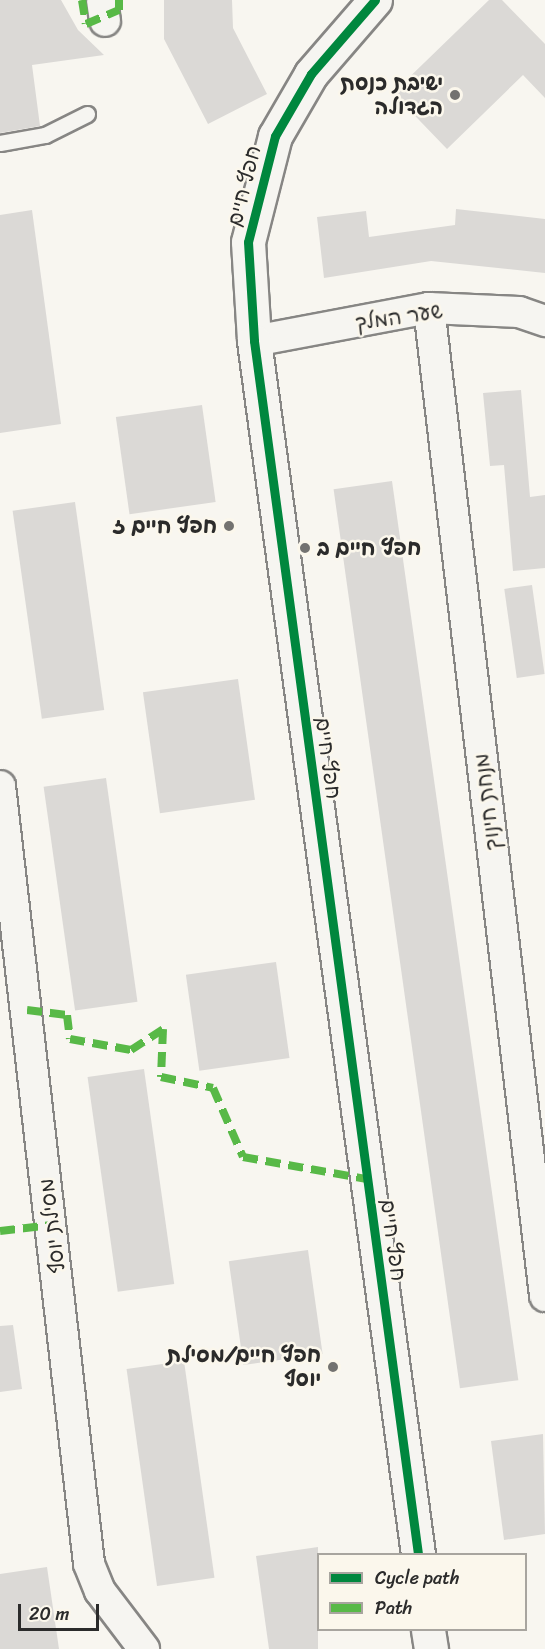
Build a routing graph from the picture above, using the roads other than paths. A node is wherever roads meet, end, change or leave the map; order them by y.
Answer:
1 (375, 0) edge
2 (87, 114) dead end
3 (0, 143) edge
4 (429, 308) junction
5 (545, 321) edge
6 (254, 341) junction
7 (0, 786) edge
8 (545, 1296) edge
9 (418, 1553) edge
10 (428, 1631) edge
11 (144, 1649) edge
12 (430, 1649) edge

1 - 6 street, חפץ חיים
2 - 3 lane
4 - 5 street, שער המלך
4 - 6 street, שער המלך
4 - 8 street, מנחת חינוך
6 - 9 street, חפץ חיים
7 - 11 street, מסילת יוסף
10 - 12 street

